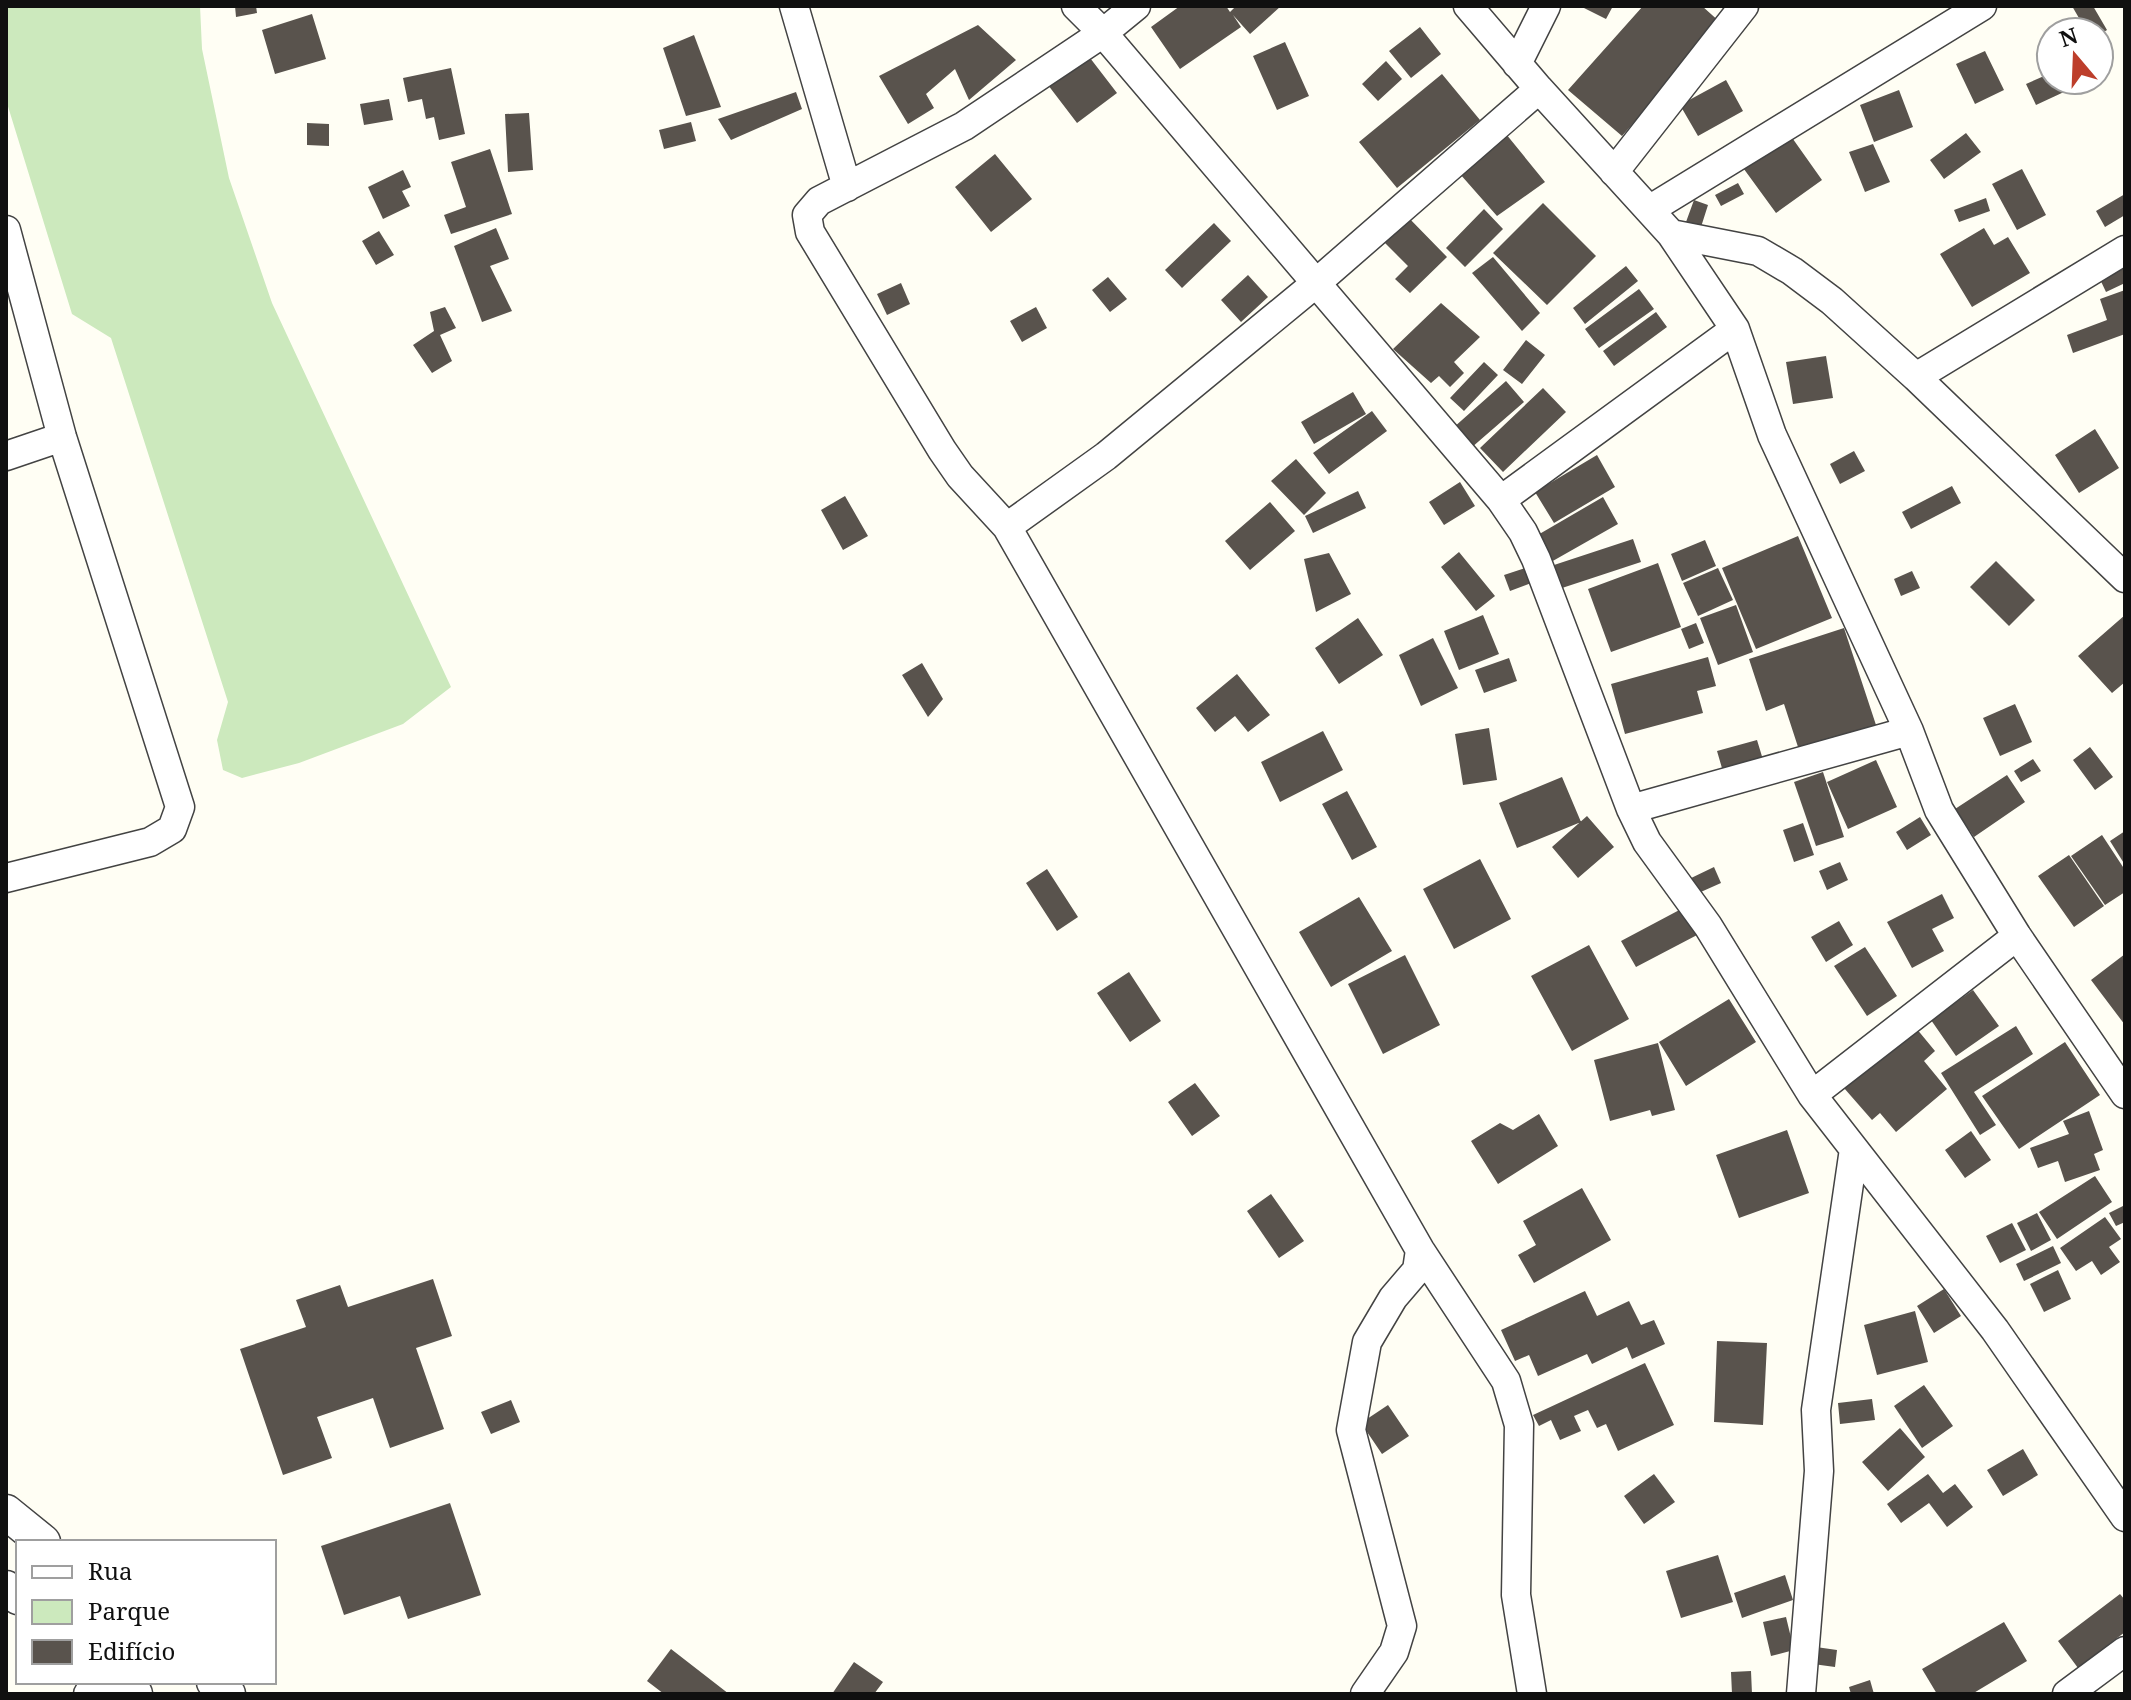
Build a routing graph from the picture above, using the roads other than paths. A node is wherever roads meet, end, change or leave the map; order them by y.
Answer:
1 (794, 6) edge
2 (1076, 6) edge
3 (1136, 6) edge
4 (1468, 6) edge
5 (1546, 6) edge
6 (1744, 6) edge
7 (1982, 6) edge
8 (1103, 33) junction
9 (1517, 64) junction
10 (1539, 89) junction
11 (1614, 172) junction
12 (847, 187) junction
13 (1649, 210) junction
14 (6, 230) edge
15 (1671, 234) junction
16 (2125, 250) edge
17 (1315, 284) junction
18 (1735, 329) junction
19 (1916, 377) junction
20 (62, 437) junction
21 (6, 456) edge
22 (1501, 500) junction
23 (1007, 527) junction
24 (2125, 578) edge
25 (1909, 731) junction
26 (1631, 809) junction
27 (6, 878) edge
28 (2017, 936) junction
29 (2125, 1094) edge
30 (1812, 1095) junction
31 (1854, 1149) junction
32 (1420, 1250) junction
33 (6, 1512) edge
34 (2125, 1517) edge
35 (41, 1540) edge
36 (2125, 1651) edge
37 (1365, 1694) edge
38 (1532, 1694) edge
39 (1801, 1694) edge
40 (2067, 1694) edge

1 - 12 street
2 - 8 street
3 - 8 street
4 - 9 street
5 - 9 street
6 - 11 street
7 - 13 street
8 - 12 street
8 - 17 street
9 - 10 street
10 - 11 street
10 - 17 street
11 - 13 street
12 - 23 street
13 - 15 street
14 - 20 street
15 - 18 street
15 - 19 street
16 - 19 street
17 - 22 street
17 - 23 street
18 - 22 street
18 - 25 street
19 - 24 street
20 - 21 street
20 - 27 street
22 - 26 street
23 - 32 street
25 - 26 street
25 - 28 street
26 - 30 street
28 - 29 street
28 - 30 street
30 - 31 street
31 - 34 street
31 - 39 street
32 - 37 street
32 - 38 street
33 - 35 street
36 - 40 street

